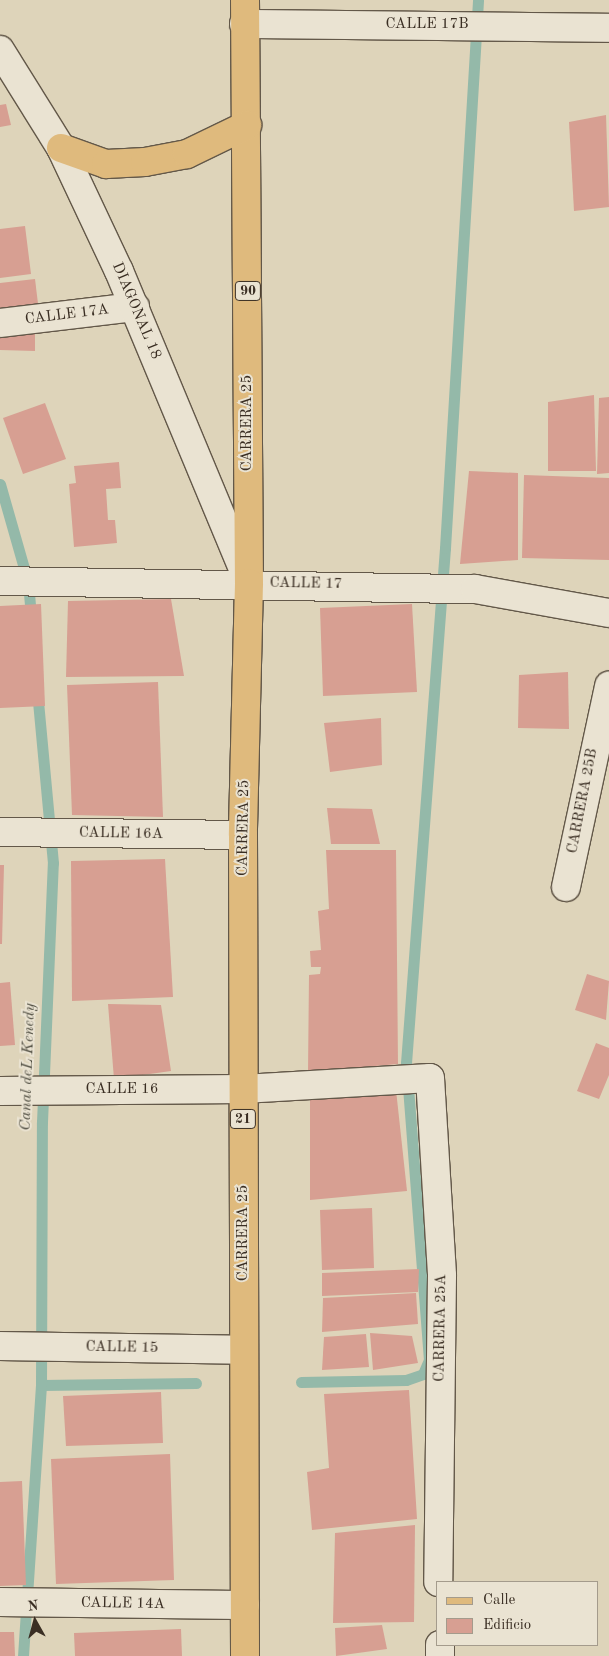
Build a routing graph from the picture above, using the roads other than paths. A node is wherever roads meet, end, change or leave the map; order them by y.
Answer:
1 (245, 12) edge
2 (609, 28) edge
3 (0, 50) edge
4 (247, 125) junction
5 (61, 148) junction
6 (135, 307) junction
7 (1, 323) edge
8 (4, 581) edge
9 (249, 583) junction
10 (609, 613) edge
11 (609, 686) edge
12 (11, 832) edge
13 (243, 835) junction
14 (566, 888) dead end
15 (426, 1077) joint
16 (243, 1089) junction
17 (0, 1091) edge
18 (4, 1346) edge
19 (244, 1350) junction
20 (438, 1581) edge
21 (5, 1602) edge
22 (245, 1605) junction
23 (245, 1656) edge

1 - 2 street, CALLE 17B
1 - 4 main road, CARRERA 25 / 90
3 - 5 street, DIAGONAL 18
4 - 5 main road
4 - 9 main road, CARRERA 25 / 90
5 - 6 street, DIAGONAL 18
6 - 7 street, CALLE 17A
6 - 9 street, DIAGONAL 18
8 - 9 street, CALLE 17
9 - 10 street, CALLE 17
9 - 13 main road, CARRERA 25 / 21
11 - 14 street, CARRERA 25B
12 - 13 street, CALLE 16A
13 - 16 main road, CARRERA 25 / 21
15 - 16 street, CALLE 16
15 - 20 street, CARRERA 25A
16 - 17 street, CALLE 16
16 - 19 main road, CARRERA 25 / 21
18 - 19 street, CALLE 15
19 - 22 main road, CARRERA 25 / 21
21 - 22 street, CALLE 14A
22 - 23 main road, CARRERA 25 / 21

